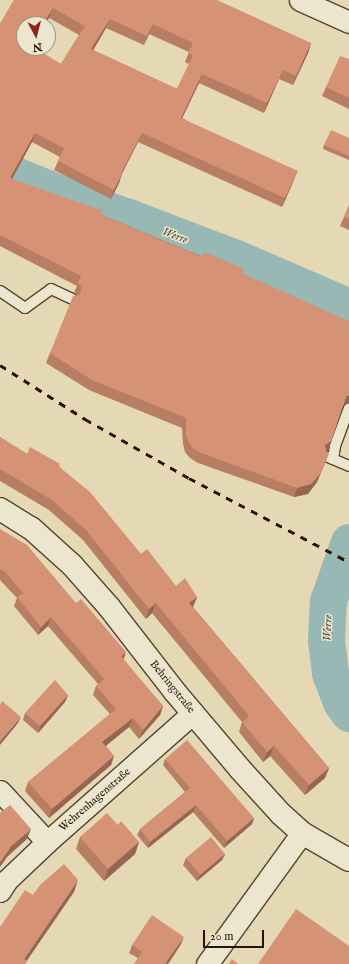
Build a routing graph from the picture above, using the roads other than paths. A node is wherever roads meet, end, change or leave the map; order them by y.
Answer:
1 (300, 0) edge
2 (349, 22) edge
3 (0, 291) edge
4 (72, 299) edge
5 (349, 408) edge
6 (349, 466) edge
7 (0, 509) edge
8 (193, 713) junction
9 (0, 792) edge
10 (302, 833) junction
11 (47, 842) junction
12 (349, 860) edge
13 (0, 891) edge
14 (207, 964) edge

1 - 2 street
3 - 4 lane
5 - 6 lane
7 - 8 street, Behringstraße
8 - 10 street, Behringstraße
8 - 11 street, Wehrenhagenstraße
9 - 11 street
10 - 12 street, Behringstraße
10 - 14 street
11 - 13 street, Wehrenhagenstraße

